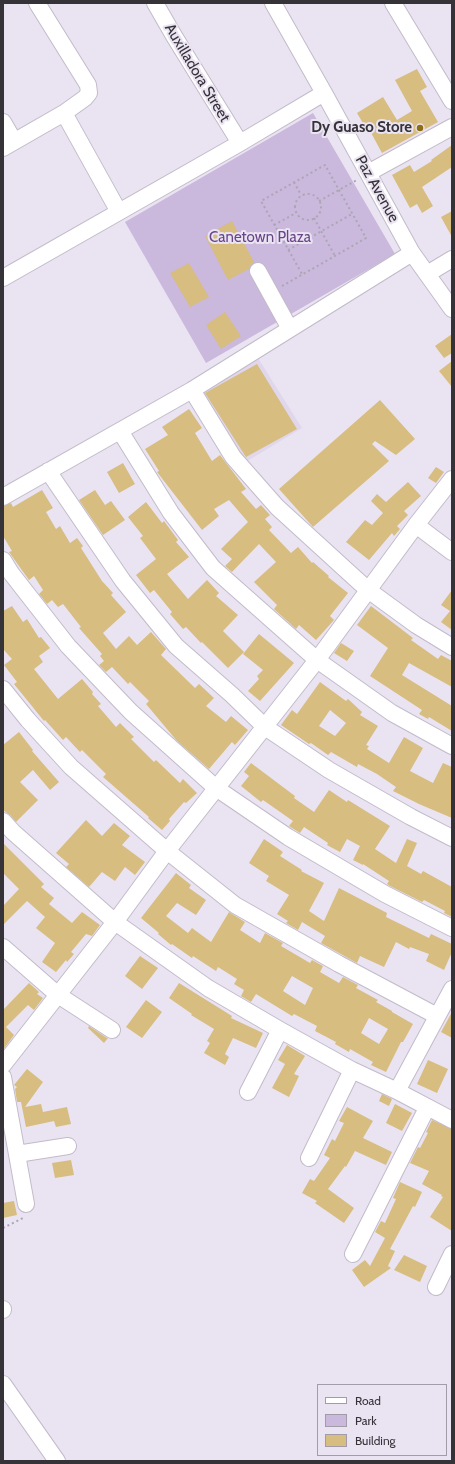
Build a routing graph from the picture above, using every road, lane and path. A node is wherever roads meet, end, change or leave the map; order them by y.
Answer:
1 (37, 3) edge
2 (155, 3) edge
3 (273, 3) edge
4 (393, 3) edge
5 (324, 93) junction
6 (452, 101) edge
7 (64, 113) junction
8 (3, 122) edge
9 (452, 127) edge
10 (240, 143) junction
11 (9, 145) edge
12 (368, 173) junction
13 (294, 182) junction
14 (339, 190) junction
15 (302, 195) junction
16 (319, 201) junction
17 (119, 212) junction
18 (296, 213) junction
19 (352, 214) junction
20 (314, 218) junction
21 (274, 225) junction
22 (321, 231) junction
23 (288, 250) junction
24 (412, 253) junction
25 (335, 256) junction
26 (452, 259) edge
27 (258, 271) dead end
28 (302, 274) junction
29 (427, 274) junction
30 (3, 278) edge
31 (270, 292) junction
32 (452, 309) edge
33 (290, 329) junction
34 (192, 390) junction
35 (120, 431) junction
36 (48, 471) junction
37 (452, 479) edge
38 (3, 497) edge
39 (416, 525) junction
40 (452, 552) edge
41 (3, 560) edge
42 (368, 590) junction
43 (452, 647) edge
44 (317, 660) junction
45 (3, 689) edge
46 (265, 727) junction
47 (452, 746) edge
48 (216, 788) junction
49 (3, 821) edge
50 (452, 838) edge
51 (167, 851) junction
52 (116, 922) junction
53 (452, 928) edge
54 (3, 947) edge
55 (452, 989) edge
56 (58, 995) junction
57 (437, 1016) junction
58 (112, 1030) dead end
59 (280, 1030) junction
60 (3, 1065) edge
61 (352, 1070) junction
62 (3, 1077) edge
63 (397, 1091) junction
64 (248, 1092) dead end
65 (427, 1108) junction
66 (452, 1120) edge
67 (68, 1146) dead end
68 (18, 1154) junction
69 (309, 1158) dead end
70 (26, 1204) joint
71 (3, 1228) edge
72 (353, 1254) dead end
73 (452, 1254) edge
74 (436, 1286) dead end
75 (3, 1384) edge
76 (57, 1461) edge

1 - 7 street
2 - 10 street, Auxilladora Street
3 - 5 street, Paz Avenue
4 - 6 street
5 - 10 street
5 - 12 street, Paz Avenue
7 - 11 street
7 - 17 street
8 - 11 street
9 - 12 street
10 - 17 street
12 - 14 path
12 - 24 street, Paz Avenue
13 - 14 path
13 - 15 path
13 - 21 path
14 - 16 path
14 - 19 path
15 - 16 path
15 - 18 path
16 - 20 path
17 - 30 street
18 - 20 path
18 - 21 path
19 - 22 path
19 - 25 path
20 - 22 path
21 - 23 path
22 - 23 path
22 - 25 path
23 - 28 path
24 - 29 street, Paz Avenue
24 - 33 street
25 - 28 path
26 - 29 street
27 - 31 street
28 - 31 path
29 - 32 street, Paz Avenue
31 - 33 street
33 - 34 street
34 - 35 street
34 - 42 street
35 - 36 street
35 - 44 street
36 - 38 street
36 - 46 street
37 - 39 street
39 - 40 street
39 - 42 street
41 - 48 street
42 - 43 street
42 - 44 street
44 - 46 street
44 - 47 street
45 - 51 street
46 - 48 street
46 - 50 street
48 - 51 street
48 - 53 street
49 - 52 street
51 - 52 street
51 - 57 street
52 - 56 street
52 - 59 street
54 - 56 street
55 - 57 street
56 - 58 street
56 - 60 street
57 - 63 street
59 - 61 street
59 - 64 street
61 - 63 street
61 - 69 street
62 - 68 street
63 - 65 street
65 - 66 street
65 - 72 street
67 - 68 street
68 - 70 street
70 - 71 path
73 - 74 street
75 - 76 street

